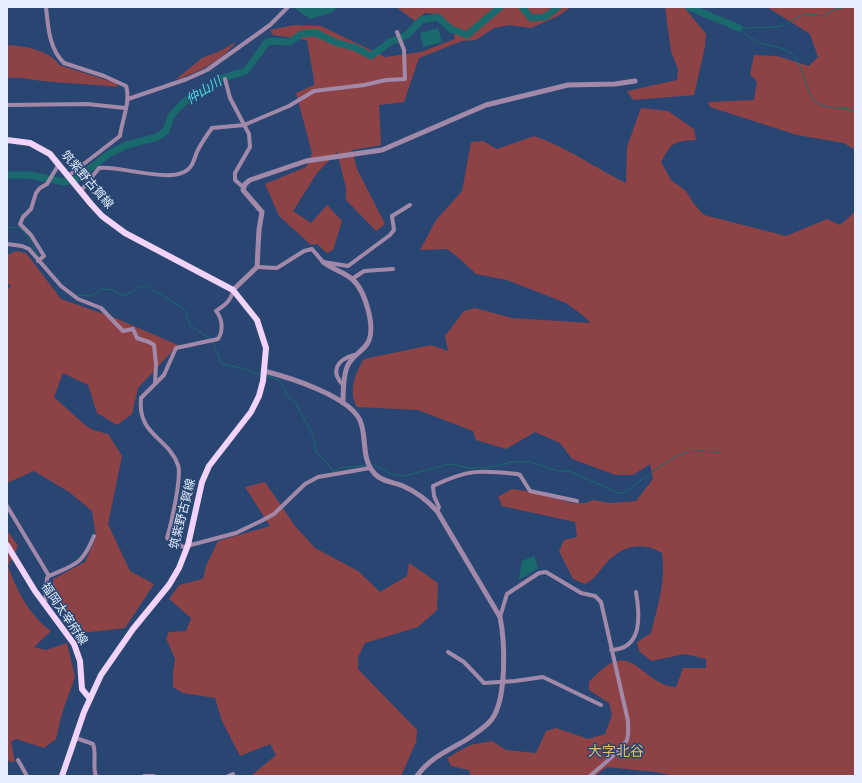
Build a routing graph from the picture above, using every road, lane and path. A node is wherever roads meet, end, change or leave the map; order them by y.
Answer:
1 (46, 7) edge
2 (288, 7) edge
3 (397, 32) dead end
4 (225, 79) dead end
5 (635, 81) dead end
6 (128, 99) junction
7 (7, 105) edge
8 (125, 108) junction
9 (244, 126) junction
10 (7, 140) edge
11 (59, 164) junction
12 (70, 178) junction
13 (244, 187) junction
14 (79, 190) junction
15 (410, 205) dead end
16 (7, 244) edge
17 (38, 260) junction
18 (323, 262) junction
19 (257, 267) junction
20 (393, 269) dead end
21 (352, 279) junction
22 (233, 290) junction
23 (354, 355) junction
24 (264, 371) junction
25 (155, 385) junction
26 (344, 386) junction
27 (343, 403) junction
28 (370, 468) junction
29 (577, 501) dead end
30 (7, 506) edge
31 (437, 511) junction
32 (94, 536) dead end
33 (7, 545) edge
34 (188, 545) junction
35 (49, 576) junction
36 (636, 592) dead end
37 (45, 605) junction
38 (500, 617) junction
39 (611, 650) junction
40 (448, 652) dead end
41 (502, 682) junction
42 (90, 699) junction
43 (601, 705) dead end
44 (76, 738) junction
45 (18, 760) dead end
46 (27, 776) edge
47 (62, 776) edge
48 (96, 776) edge
49 (144, 776) edge
50 (154, 776) edge
51 (417, 776) edge
52 (590, 776) edge

1 - 6 street
2 - 6 street
3 - 9 street
4 - 9 street
5 - 13 street
6 - 8 street
7 - 8 street
8 - 12 street
9 - 13 street
9 - 14 street
10 - 11 main road, 筑紫野古賀線
11 - 12 main road, 筑紫野古賀線
11 - 17 street
12 - 14 main road, 筑紫野古賀線
13 - 19 street
14 - 22 main road, 筑紫野古賀線
15 - 18 street
16 - 17 street
17 - 25 street
18 - 19 street
18 - 21 street
19 - 22 street
20 - 21 street
21 - 23 street
22 - 24 main road, 筑紫野古賀線
22 - 25 street
23 - 26 street
23 - 26 street
24 - 27 street
24 - 34 main road, 筑紫野古賀線
25 - 34 street
26 - 27 street
27 - 28 street
28 - 31 street
28 - 34 street
29 - 31 street
30 - 35 street
31 - 38 street
32 - 35 street
33 - 37 main road, 福岡太宰府線
34 - 42 main road, 筑紫野古賀線
35 - 37 street
36 - 39 street
37 - 42 main road, 福岡太宰府線
38 - 39 street
38 - 41 street
39 - 52 street
40 - 41 street
41 - 43 street
41 - 51 street
42 - 44 main road, 筑紫野古賀線
44 - 47 main road, 筑紫野古賀線
44 - 48 street
45 - 46 street
49 - 50 street

